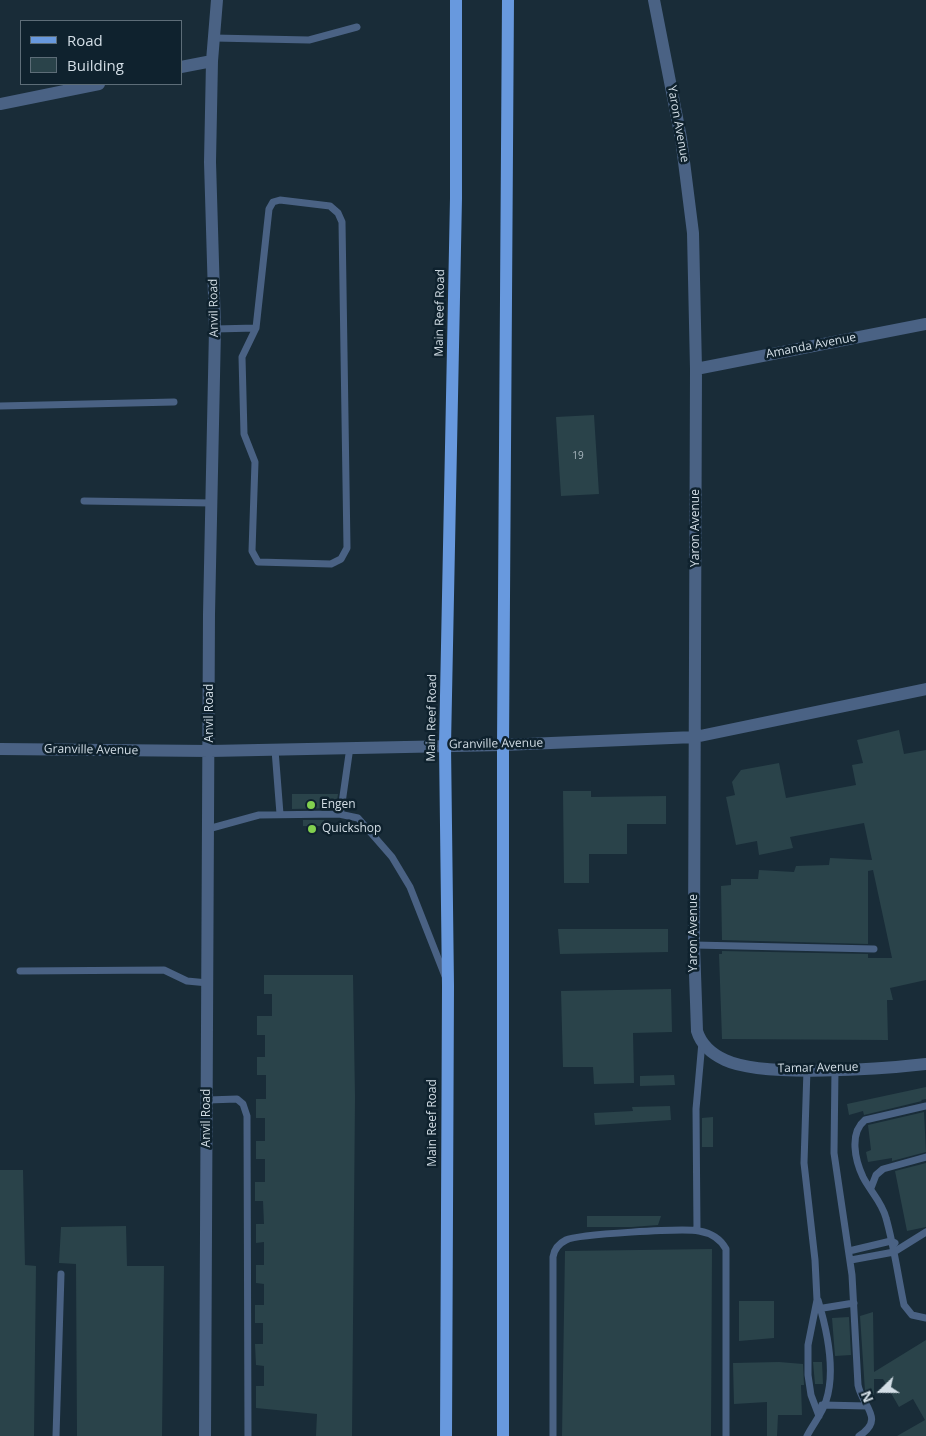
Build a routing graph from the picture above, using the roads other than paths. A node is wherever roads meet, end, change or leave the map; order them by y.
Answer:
1 (217, 0) edge
2 (456, 0) edge
3 (508, 0) edge
4 (654, 0) edge
5 (357, 27) dead end
6 (214, 38) junction
7 (212, 60) junction
8 (182, 67) edge
9 (94, 85) edge
10 (0, 104) edge
11 (926, 324) edge
12 (256, 328) junction
13 (215, 329) junction
14 (696, 369) junction
15 (174, 402) dead end
16 (0, 406) edge
17 (84, 500) dead end
18 (212, 503) junction
19 (926, 689) edge
20 (694, 737) junction
21 (445, 745) junction
22 (503, 745) junction
23 (350, 747) junction
24 (0, 749) edge
25 (274, 750) junction
26 (210, 751) junction
27 (280, 814) junction
28 (339, 814) junction
29 (208, 829) junction
30 (694, 945) junction
31 (874, 948) dead end
32 (20, 971) dead end
33 (208, 983) junction
34 (448, 986) junction
35 (702, 1042) junction
36 (713, 1053) joint
37 (926, 1064) edge
38 (807, 1069) junction
39 (835, 1069) junction
40 (208, 1100) junction
41 (926, 1106) edge
42 (926, 1157) edge
43 (871, 1188) junction
44 (697, 1230) junction
45 (926, 1232) edge
46 (891, 1241) junction
47 (900, 1246) junction
48 (849, 1251) junction
49 (894, 1252) junction
50 (850, 1260) junction
51 (60, 1274) dead end
52 (854, 1303) junction
53 (818, 1309) junction
54 (926, 1318) edge
55 (825, 1404) junction
56 (814, 1405) junction
57 (867, 1406) junction
58 (819, 1416) junction
59 (206, 1431) edge
60 (56, 1436) edge
61 (248, 1436) edge
62 (446, 1436) edge
63 (502, 1436) edge
64 (553, 1436) edge
65 (726, 1436) edge
66 (807, 1436) edge
67 (859, 1436) edge

1 - 6 street, Anvil Road
2 - 21 main road, Main Reef Road
3 - 22 main road
4 - 14 street, Yaron Avenue
5 - 6 lane
6 - 7 street, Anvil Road
7 - 8 street
7 - 13 street, Anvil Road
9 - 10 street
11 - 14 street, Amanda Avenue
12 - 12 lane
12 - 13 lane
13 - 18 street, Anvil Road
14 - 20 street, Yaron Avenue
15 - 16 lane
17 - 18 lane
18 - 26 street, Anvil Road
19 - 20 street, Granville Avenue
20 - 22 street, Granville Avenue
20 - 30 street, Yaron Avenue
21 - 22 street, Granville Avenue
21 - 23 street, Granville Avenue
21 - 34 main road, Main Reef Road
22 - 63 main road
23 - 25 street, Granville Avenue
23 - 28 lane
24 - 26 street, Granville Avenue
25 - 26 street, Granville Avenue
25 - 27 lane
26 - 29 street, Anvil Road
27 - 28 lane
27 - 29 lane
28 - 34 lane
29 - 33 street, Anvil Road
30 - 31 lane
30 - 35 street, Yaron Avenue
32 - 33 lane
33 - 40 street, Anvil Road
34 - 62 main road, Main Reef Road
35 - 36 street, Yaron Avenue
35 - 44 lane
36 - 38 street, Tamar Avenue
37 - 39 street, Tamar Avenue
38 - 39 street, Tamar Avenue
38 - 53 lane
39 - 48 lane
40 - 59 street, Anvil Road
40 - 61 lane
41 - 43 lane
42 - 43 lane
43 - 46 lane
44 - 64 lane
44 - 65 lane
45 - 47 lane
46 - 47 lane
46 - 48 lane
46 - 49 lane
47 - 49 lane
48 - 50 lane
49 - 50 lane
49 - 54 lane
50 - 52 lane
51 - 60 lane
52 - 53 lane
52 - 57 lane
53 - 55 lane
53 - 56 lane
55 - 56 lane
55 - 57 lane
55 - 58 lane
56 - 58 lane
57 - 67 lane
58 - 66 lane

